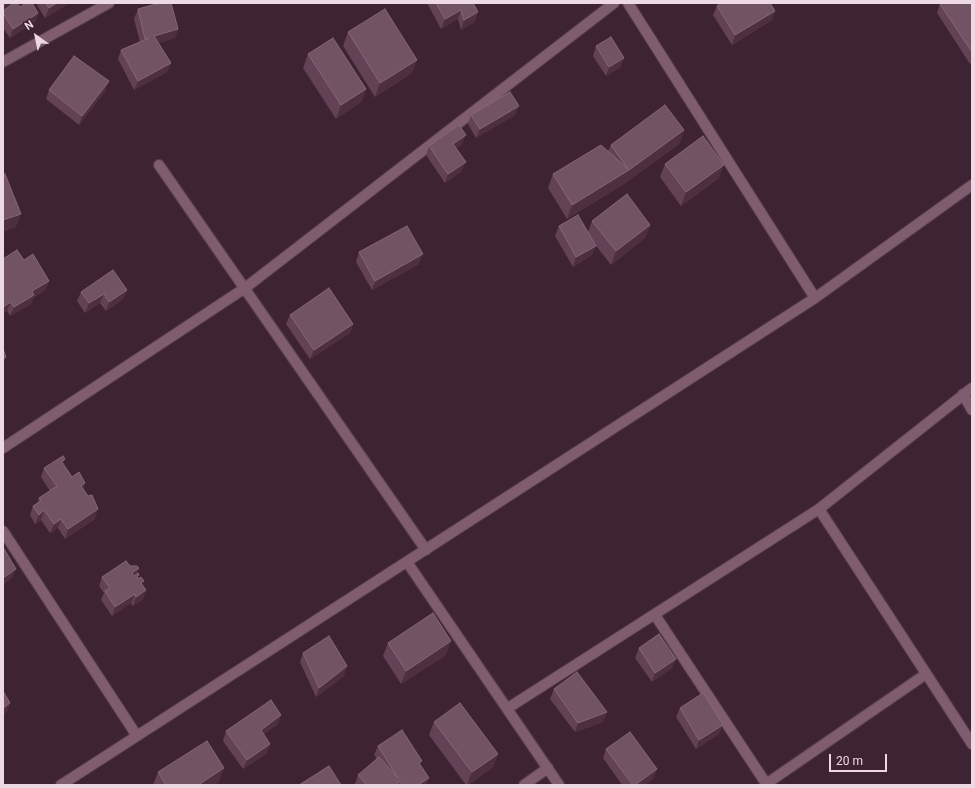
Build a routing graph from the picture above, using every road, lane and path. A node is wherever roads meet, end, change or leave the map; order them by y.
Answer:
1 (109, 3) edge
2 (614, 3) edge
3 (628, 3) edge
4 (3, 62) edge
5 (159, 165) dead end
6 (972, 185) edge
7 (245, 288) junction
8 (815, 298) junction
9 (972, 388) edge
10 (963, 394) junction
11 (972, 410) edge
12 (3, 448) edge
13 (819, 509) junction
14 (3, 531) edge
15 (426, 550) junction
16 (407, 562) junction
17 (655, 615) junction
18 (926, 674) junction
19 (508, 708) junction
20 (137, 736) junction
21 (972, 744) edge
22 (548, 768) junction
23 (767, 784) edge
24 (62, 785) edge
25 (524, 785) edge
26 (559, 785) edge

1 - 4 street
2 - 7 street
3 - 8 street
5 - 7 street
6 - 8 street
7 - 12 street
7 - 15 street
8 - 15 street
9 - 10 street
10 - 11 street
10 - 13 street
13 - 17 street
13 - 18 street
14 - 20 street
15 - 16 street
16 - 19 street
16 - 20 street
17 - 19 street
17 - 23 street
18 - 21 street
18 - 23 street
19 - 22 street
20 - 24 street
22 - 25 street
22 - 26 street

